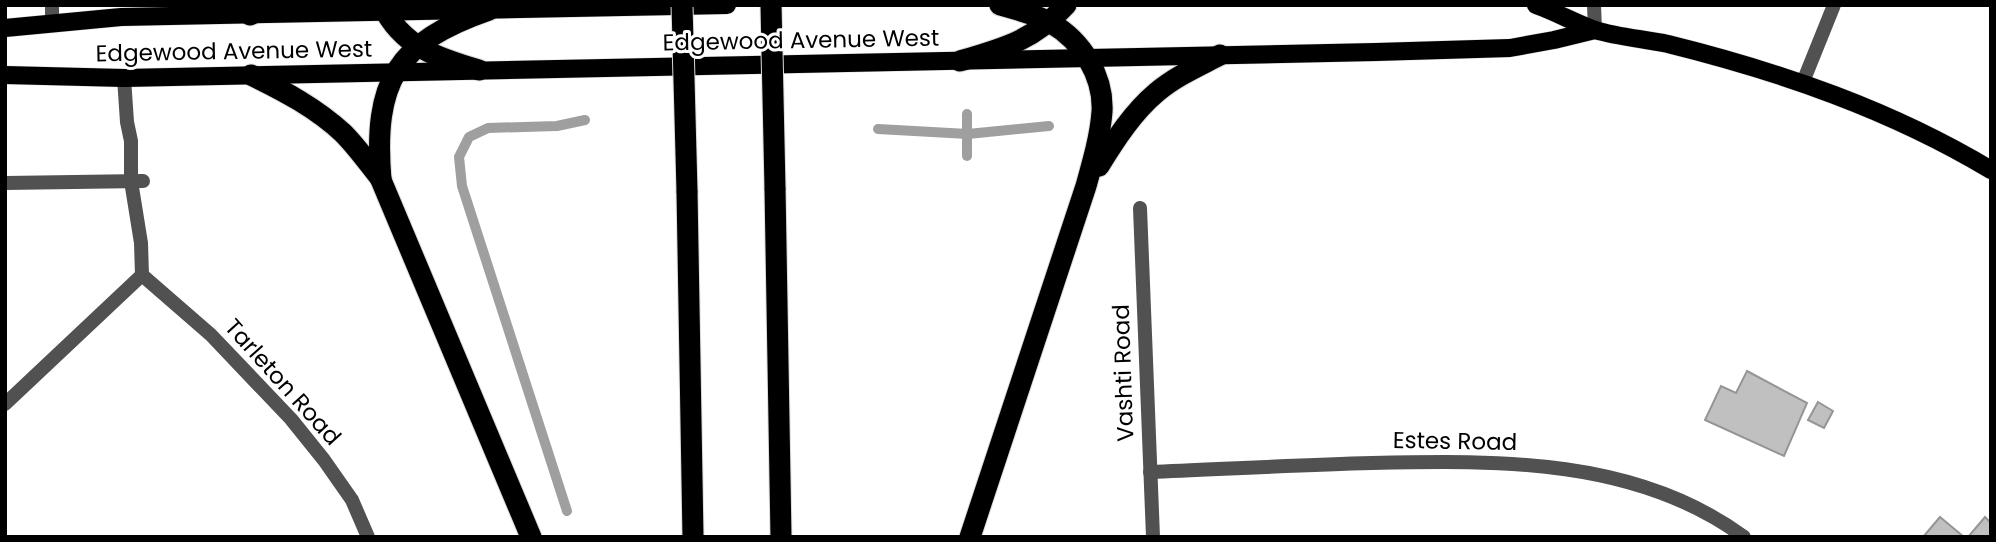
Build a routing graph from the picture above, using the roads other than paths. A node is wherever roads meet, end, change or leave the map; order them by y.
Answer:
1 (272, 5) edge
2 (682, 5) edge
3 (727, 5) edge
4 (771, 5) edge
5 (1000, 5) edge
6 (1066, 5) edge
7 (1536, 5) edge
8 (1594, 5) edge
9 (1834, 5) edge
10 (384, 9) edge
11 (489, 10) junction
12 (176, 11) edge
13 (52, 14) edge
14 (250, 15) junction
15 (1051, 22) junction
16 (5, 28) edge
17 (1595, 30) junction
18 (417, 47) junction
19 (1220, 55) junction
20 (1088, 58) junction
21 (960, 61) junction
22 (479, 71) junction
23 (394, 73) junction
24 (5, 75) edge
25 (251, 75) junction
26 (124, 78) junction
27 (1803, 82) junction
28 (1991, 170) edge
29 (381, 180) junction
30 (137, 181) junction
31 (5, 183) edge
32 (1086, 186) junction
33 (1140, 208) dead end
34 (142, 275) junction
35 (5, 404) edge
36 (1150, 472) junction
37 (368, 537) edge
38 (531, 537) edge
39 (693, 537) edge
40 (781, 537) edge
41 (970, 537) edge
42 (1153, 537) edge
43 (1744, 537) edge

1 - 14 highway
2 - 39 highway, bridge
3 - 11 main road, Edgewood Avenue West
4 - 40 highway, bridge
5 - 15 highway
6 - 15 highway
7 - 17 main road, Edgewood Avenue West
8 - 17 street
9 - 27 street
10 - 11 main road, Edgewood Avenue West
10 - 14 main road, Edgewood Avenue West
10 - 18 highway
11 - 18 highway
12 - 13 main road, Edgewood Avenue West
12 - 14 main road, Edgewood Avenue West
13 - 16 main road, Edgewood Avenue West
15 - 20 highway
15 - 21 highway
17 - 19 main road, Edgewood Avenue West
17 - 27 main road, Edgewood Avenue West
18 - 22 highway
18 - 23 highway
19 - 20 main road, Edgewood Avenue West
19 - 32 highway
20 - 21 main road, Edgewood Avenue West
20 - 32 highway
21 - 22 main road, Edgewood Avenue West
22 - 23 main road, Edgewood Avenue West
23 - 25 main road, Edgewood Avenue West
23 - 29 highway
24 - 26 main road, Edgewood Avenue West
25 - 26 main road, Edgewood Avenue West
25 - 29 highway
26 - 30 street
27 - 28 main road, Edgewood Avenue West
29 - 38 highway
30 - 31 street
30 - 34 street
32 - 41 highway
33 - 36 street, Vashti Road
34 - 35 street
34 - 37 street, Tarleton Road
36 - 42 street, Vashti Road
36 - 43 street, Estes Road

